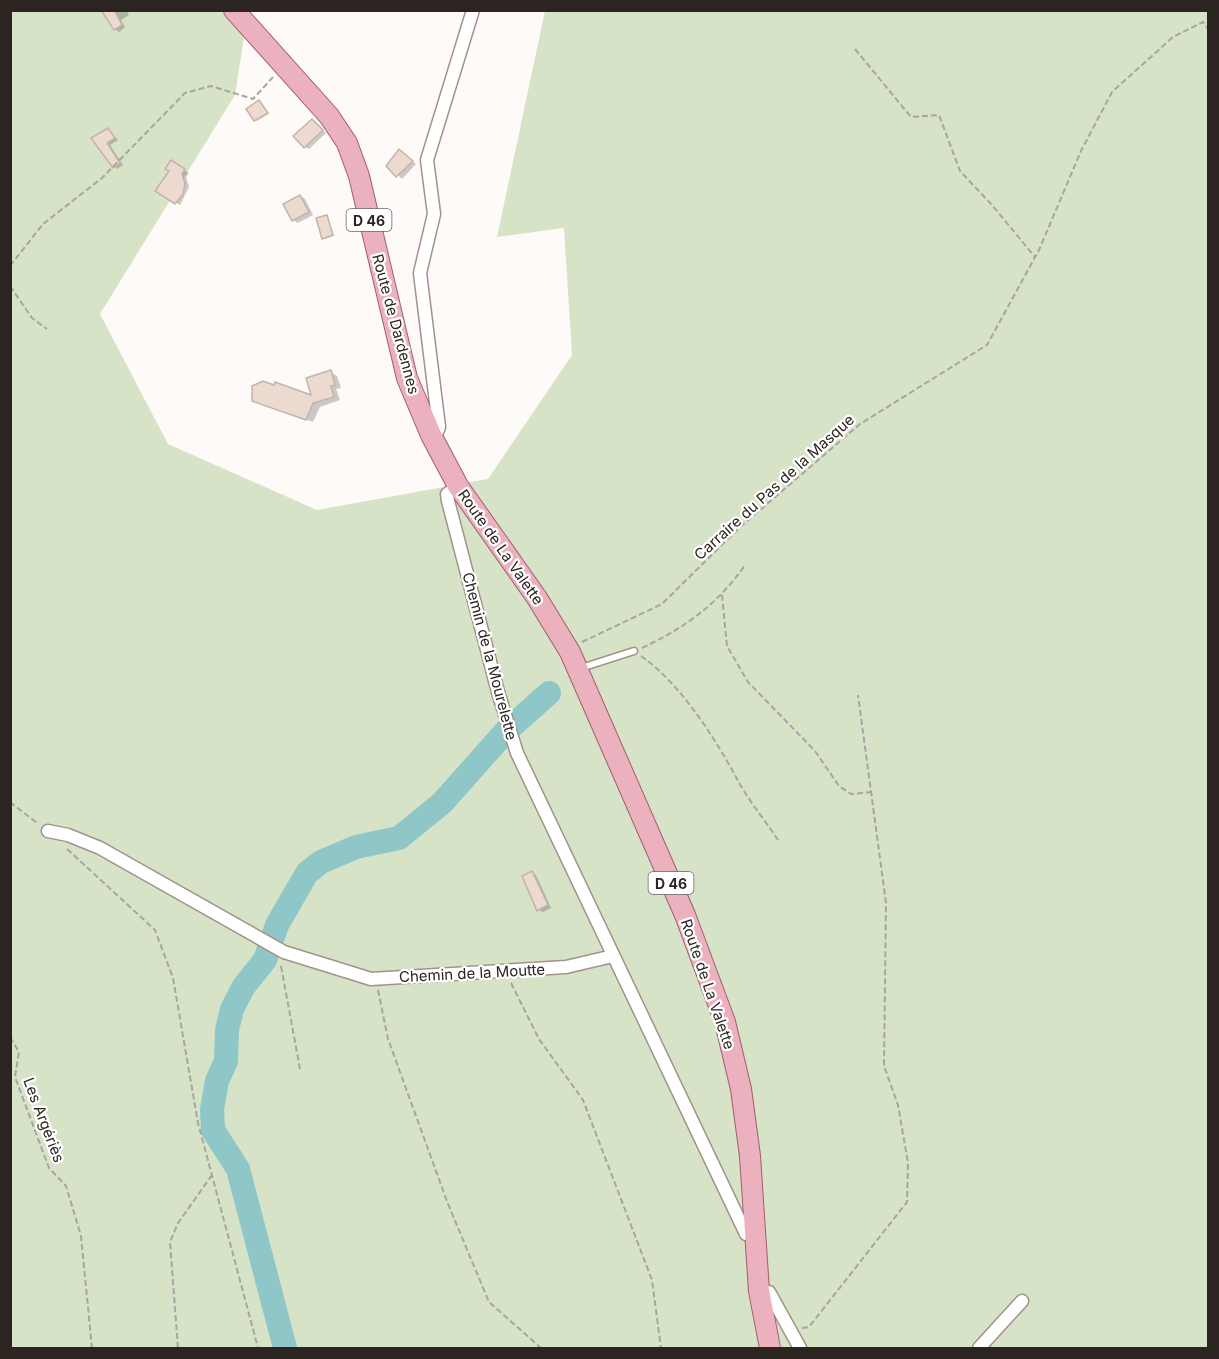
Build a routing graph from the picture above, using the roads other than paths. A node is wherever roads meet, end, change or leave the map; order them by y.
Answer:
1 (234, 10) edge
2 (472, 10) edge
3 (431, 435) junction
4 (445, 462) joint
5 (458, 486) junction
6 (634, 651) road end
7 (574, 661) junction
8 (48, 831) road end
9 (613, 956) junction
10 (755, 1234) junction
11 (759, 1291) junction
12 (1022, 1301) dead end
13 (770, 1348) edge
14 (800, 1348) edge
15 (979, 1348) edge

1 - 3 main road, Route de Dardennes / D 46
2 - 3 street
3 - 4 main road, Route de Dardennes / D 46
4 - 5 main road, Route de La Valette / D 46
5 - 7 main road, Route de La Valette / D 46
5 - 9 street, Chemin de la Mourelette
6 - 7 lane
7 - 10 main road, Route de La Valette / D 46
8 - 9 street, Chemin de la Moutte
9 - 10 street
10 - 11 main road, Route de La Valette / D 46
11 - 13 main road, Route de La Valette / D 46
11 - 14 street
12 - 15 street

